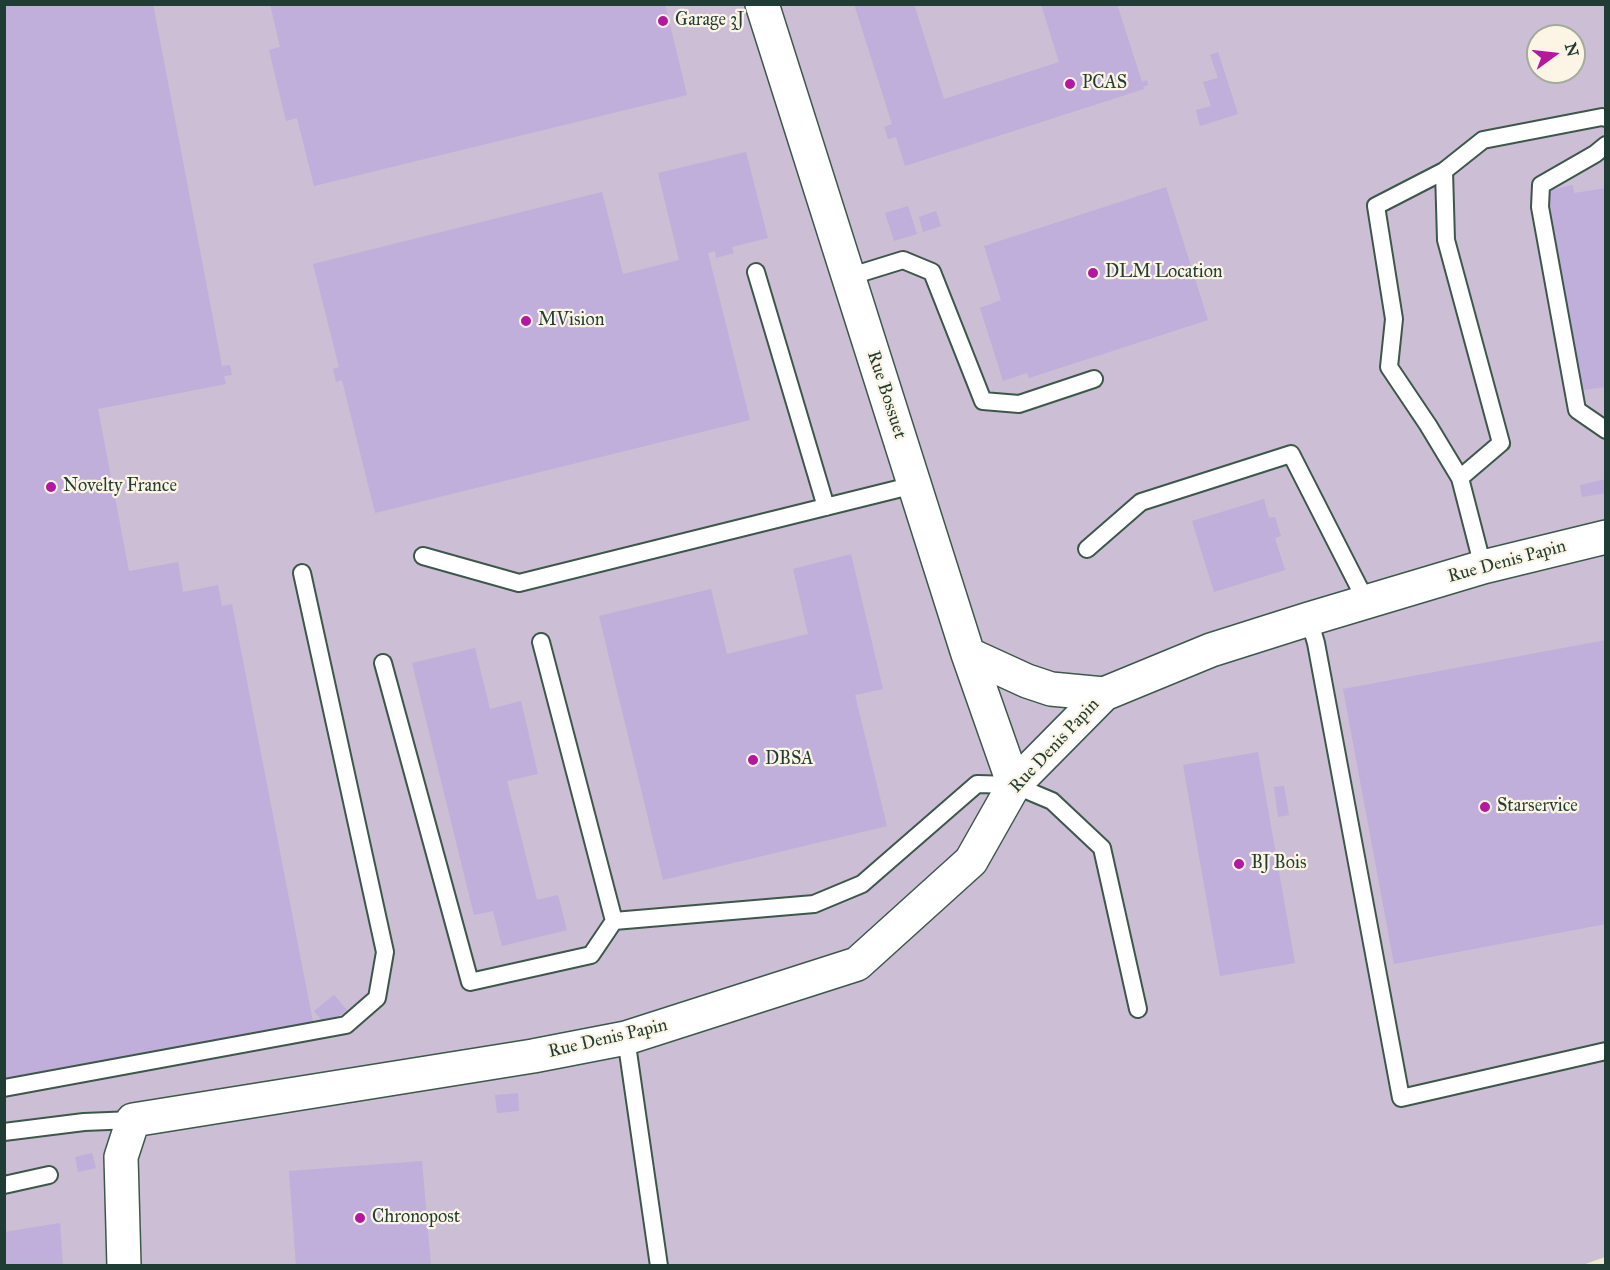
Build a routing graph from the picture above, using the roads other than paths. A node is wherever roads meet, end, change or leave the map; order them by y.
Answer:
1 (762, 4) edge
2 (1605, 118) edge
3 (1605, 145) edge
4 (1444, 171) junction
5 (756, 272) dead end
6 (848, 277) junction
7 (1094, 379) dead end
8 (1605, 430) edge
9 (1460, 478) junction
10 (914, 485) junction
11 (826, 507) junction
12 (1605, 537) edge
13 (1087, 549) dead end
14 (423, 556) dead end
15 (1483, 567) junction
16 (302, 573) dead end
17 (1366, 601) junction
18 (1309, 619) junction
19 (541, 642) dead end
20 (968, 654) junction
21 (383, 663) dead end
22 (1104, 694) junction
23 (1014, 785) junction
24 (614, 921) junction
25 (1138, 1009) dead end
26 (626, 1038) junction
27 (1605, 1051) edge
28 (4, 1088) edge
29 (133, 1120) junction
30 (4, 1132) edge
31 (49, 1175) dead end
32 (4, 1185) edge
33 (124, 1266) edge
34 (659, 1266) edge

1 - 6 street, Rue Bossuet
2 - 4 lane
3 - 8 lane
4 - 9 lane
4 - 9 lane
5 - 11 lane
6 - 7 lane
6 - 10 street, Rue Bossuet
9 - 15 lane
10 - 11 lane
10 - 20 street, Rue Bossuet
11 - 14 lane
12 - 15 street, Rue Denis Papin
13 - 17 lane
15 - 17 street, Rue Denis Papin
16 - 28 lane
17 - 18 street, Rue Denis Papin
18 - 22 street, Rue Denis Papin
18 - 27 lane
19 - 24 lane
20 - 22 street, Rue Denis Papin
20 - 23 street, Rue Bossuet
21 - 24 lane
22 - 23 street, Rue Denis Papin
23 - 24 lane
23 - 25 lane
23 - 26 street, Rue Denis Papin
26 - 29 street, Rue Denis Papin
26 - 34 lane
29 - 30 lane
29 - 33 street
31 - 32 lane

